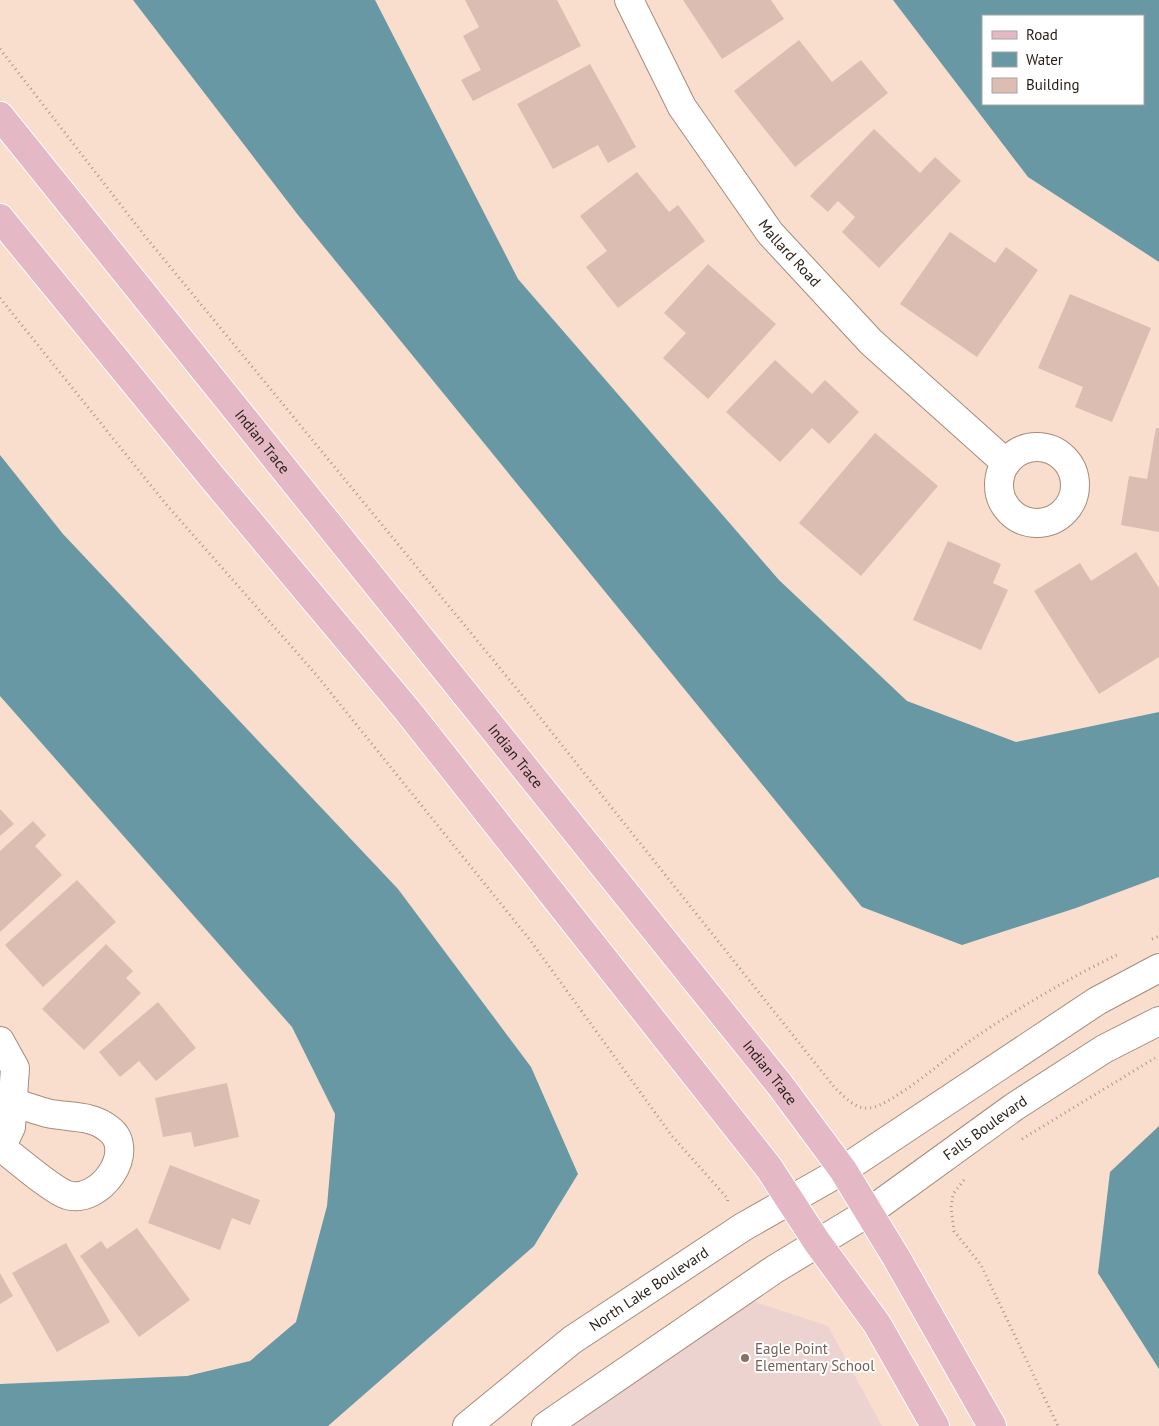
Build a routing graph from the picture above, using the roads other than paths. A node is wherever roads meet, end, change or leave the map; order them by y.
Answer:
1 (629, 0) edge
2 (0, 116) edge
3 (0, 218) edge
4 (1006, 463) dead end
5 (1159, 968) edge
6 (1159, 1021) edge
7 (0, 1041) edge
8 (14, 1103) junction
9 (1, 1149) edge
10 (843, 1170) junction
11 (790, 1201) junction
12 (869, 1212) junction
13 (817, 1242) junction
14 (467, 1426) edge
15 (546, 1426) edge
16 (935, 1426) edge
17 (992, 1426) edge

1 - 4 street, Mallard Road
2 - 10 main road, Indian Trace
3 - 11 main road
5 - 10 street
6 - 12 street, Falls Boulevard
7 - 8 street
8 - 9 street
8 - 9 street
10 - 11 street, North Lake Boulevard
10 - 12 main road, Indian Trace
11 - 13 main road
11 - 14 street, North Lake Boulevard
12 - 13 street, Falls Boulevard
12 - 17 main road, Indian Trace
13 - 15 street
13 - 16 main road

